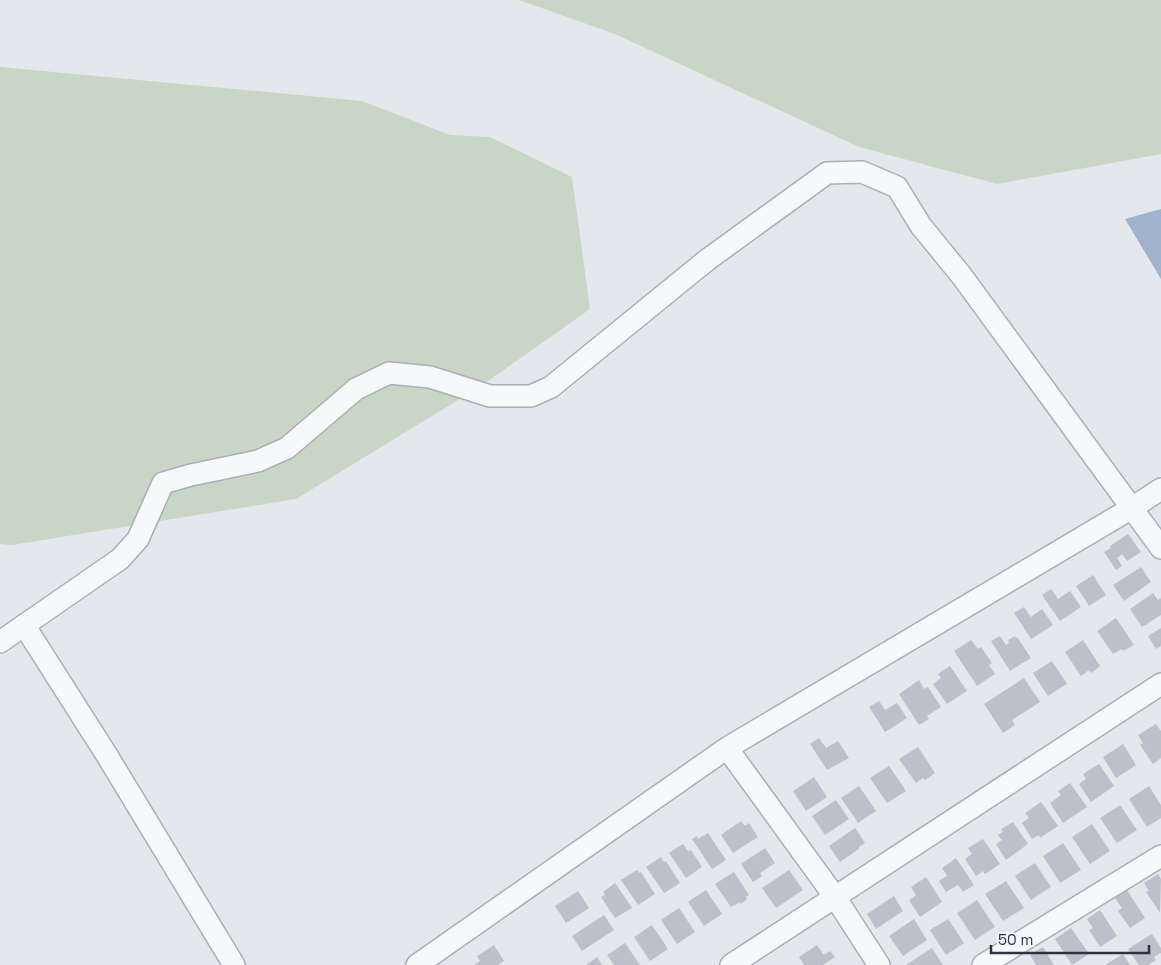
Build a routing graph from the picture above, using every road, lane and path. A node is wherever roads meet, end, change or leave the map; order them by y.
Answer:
1 (1161, 489) edge
2 (1132, 508) junction
3 (1161, 548) edge
4 (24, 625) junction
5 (0, 642) edge
6 (1161, 684) edge
7 (727, 748) junction
8 (1161, 856) edge
9 (835, 897) junction
10 (234, 965) edge
11 (417, 965) edge
12 (731, 965) edge
13 (880, 965) edge
14 (983, 965) edge

1 - 2 street
2 - 3 street
2 - 4 street
2 - 7 street
4 - 5 street
4 - 10 street
6 - 9 street
7 - 9 street
7 - 11 street
8 - 14 street
9 - 12 street
9 - 13 street

